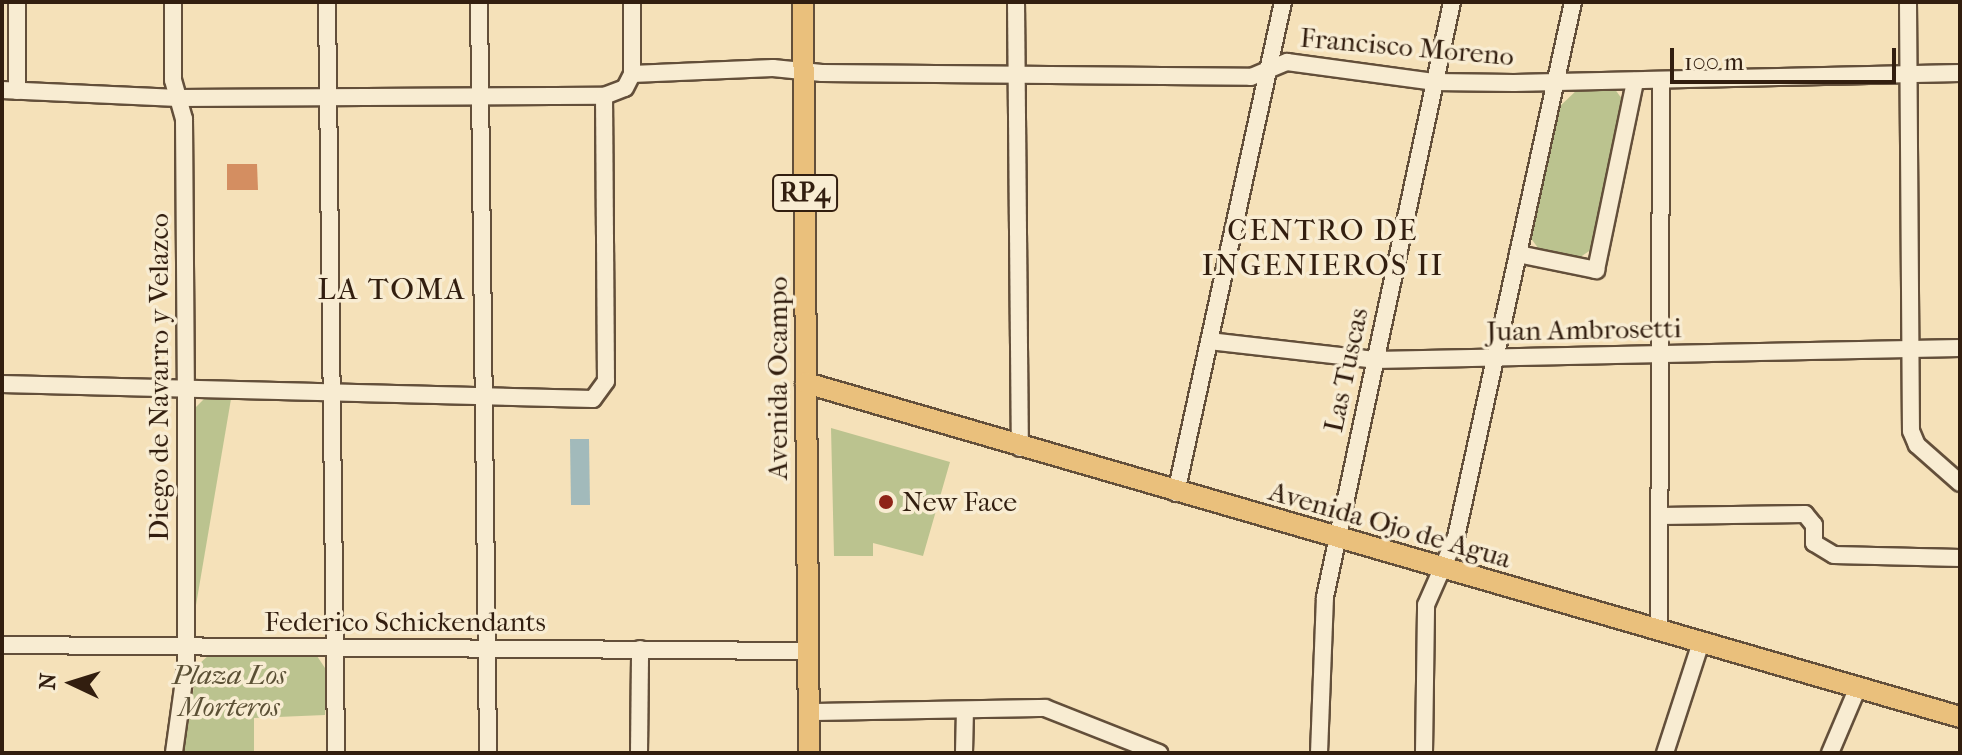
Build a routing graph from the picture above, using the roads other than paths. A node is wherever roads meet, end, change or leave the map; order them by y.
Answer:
1 (17, 2) edge
2 (173, 2) edge
3 (327, 2) edge
4 (479, 2) edge
5 (632, 2) edge
6 (803, 2) edge
7 (1016, 2) edge
8 (1283, 2) edge
9 (1452, 2) edge
10 (1573, 2) edge
11 (1908, 2) edge
12 (1268, 71) junction
13 (804, 72) junction
14 (1960, 73) edge
15 (632, 74) junction
16 (1909, 74) junction
17 (1015, 76) junction
18 (1661, 80) junction
19 (1635, 81) junction
20 (1434, 82) junction
21 (1556, 83) junction
22 (10, 90) edge
23 (604, 96) junction
24 (329, 97) junction
25 (480, 97) junction
26 (178, 98) junction
27 (1518, 254) junction
28 (1209, 341) junction
29 (1911, 348) junction
30 (1960, 348) edge
31 (1660, 355) junction
32 (1494, 358) junction
33 (1375, 360) junction
34 (806, 383) junction
35 (2, 384) edge
36 (186, 389) junction
37 (333, 393) junction
38 (484, 396) junction
39 (1020, 448) junction
40 (1960, 483) edge
41 (1176, 493) junction
42 (1660, 516) junction
43 (1336, 539) junction
44 (1960, 558) edge
45 (1445, 569) junction
46 (1659, 630) junction
47 (1701, 642) junction
48 (2, 645) edge
49 (186, 647) junction
50 (335, 648) junction
51 (488, 648) junction
52 (640, 649) junction
53 (808, 651) junction
54 (1858, 687) junction
55 (965, 710) junction
56 (809, 712) junction
57 (1960, 717) edge
58 (1113, 746) edge
59 (174, 753) edge
60 (336, 753) edge
61 (488, 753) edge
62 (639, 753) edge
63 (809, 753) edge
64 (964, 753) edge
65 (1159, 753) edge
66 (1319, 753) edge
67 (1424, 753) edge
68 (1665, 753) edge
69 (1830, 753) edge

1 - 22 street
2 - 26 street, Diego de Navarro y Velazco
3 - 24 street
4 - 25 street
5 - 15 street
6 - 13 main road, Avenida Ocampo / RP4
7 - 17 street
8 - 12 street
9 - 20 street, Las Tuscas
10 - 21 street
11 - 16 street
12 - 17 street, Francisco Moreno
12 - 20 street, Francisco Moreno
12 - 28 street
13 - 15 street, Francisco Moreno
13 - 17 street, Francisco Moreno
13 - 34 main road, Avenida Ocampo / RP4
14 - 16 street, Francisco Moreno
15 - 23 street
16 - 18 street, Francisco Moreno
16 - 29 street
17 - 39 street
18 - 19 street, Francisco Moreno
18 - 31 street
19 - 21 street, Francisco Moreno
19 - 27 street
20 - 21 street, Francisco Moreno
20 - 33 street, Las Tuscas
21 - 27 street
22 - 26 street
23 - 25 street
23 - 38 street
24 - 25 street
24 - 26 street
24 - 37 street
25 - 38 street
26 - 36 street, Diego de Navarro y Velazco
27 - 32 street
28 - 33 street, Juan Ambrosetti
28 - 41 street
29 - 30 street, Juan Ambrosetti
29 - 31 street, Juan Ambrosetti
29 - 40 street
31 - 32 street, Juan Ambrosetti
31 - 42 street
32 - 33 street, Juan Ambrosetti
32 - 45 street
33 - 43 street, Las Tuscas
34 - 39 main road, Avenida Ojo de Agua
34 - 53 main road, Avenida Ocampo / RP4
35 - 36 street
36 - 37 street
36 - 49 street, Diego de Navarro y Velazco
37 - 38 street
37 - 50 street
38 - 51 street
39 - 41 main road, Avenida Ojo de Agua
41 - 43 main road, Avenida Ojo de Agua
42 - 44 street
42 - 46 street
43 - 45 main road, Avenida Ojo de Agua
43 - 66 street, Las Tuscas
45 - 46 main road, Avenida Ojo de Agua
45 - 67 street
46 - 47 main road, Avenida Ojo de Agua
47 - 54 main road, Avenida Ojo de Agua
47 - 68 street
48 - 49 street, Federico Schickendants
49 - 50 street, Federico Schickendants
49 - 59 street, Diego de Navarro y Velazco
50 - 51 street, Federico Schickendants
50 - 60 street
51 - 52 street, Federico Schickendants
51 - 61 street
52 - 53 street, Federico Schickendants
52 - 62 street
53 - 56 main road, Avenida Ocampo / RP4
54 - 57 main road, Avenida Ojo de Agua
54 - 69 street
55 - 56 street
55 - 58 street
55 - 64 street
56 - 63 main road, Avenida Ocampo / RP4
58 - 65 street

